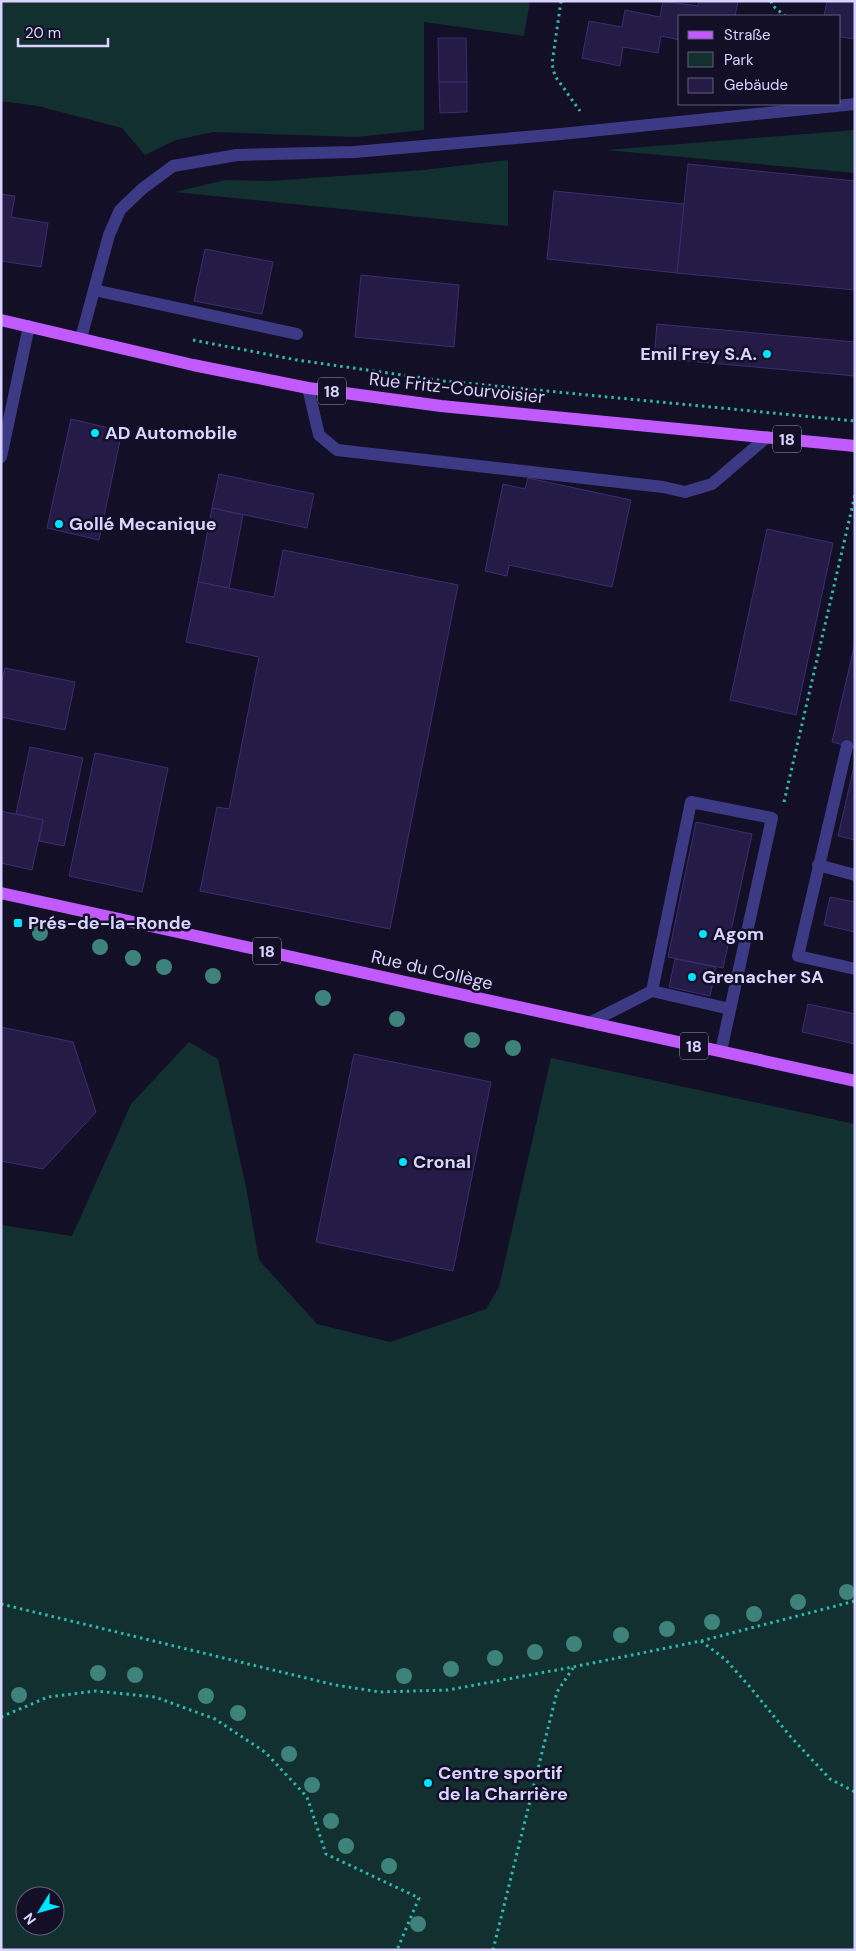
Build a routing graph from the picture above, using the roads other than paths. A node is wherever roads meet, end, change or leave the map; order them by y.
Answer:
1 (855, 104) edge
2 (94, 290) junction
3 (1, 320) edge
4 (29, 326) junction
5 (297, 334) dead end
6 (81, 338) junction
7 (308, 388) junction
8 (767, 437) junction
9 (855, 446) edge
10 (1, 457) edge
11 (847, 746) dead end
12 (818, 865) junction
13 (855, 875) edge
14 (1, 893) edge
15 (855, 969) edge
16 (652, 991) junction
17 (730, 1009) junction
18 (589, 1023) junction
19 (721, 1051) junction
20 (855, 1081) edge

1 - 2 street
2 - 5 street
2 - 6 street
3 - 4 main road, Rue Fritz-Courvoisier / 18
4 - 6 main road, Rue Fritz-Courvoisier / 18
4 - 10 street
6 - 7 main road, Rue Fritz-Courvoisier / 18
7 - 8 main road, Rue Fritz-Courvoisier / 18
7 - 8 street
8 - 9 main road, Rue Fritz-Courvoisier / 18
11 - 12 street
12 - 13 street
12 - 15 street
14 - 18 main road, Rue du Collège / 18
16 - 17 street
16 - 17 street
16 - 18 street
17 - 19 street
18 - 19 main road, Rue du Collège / 18
19 - 20 main road, Rue du Collège / 18

